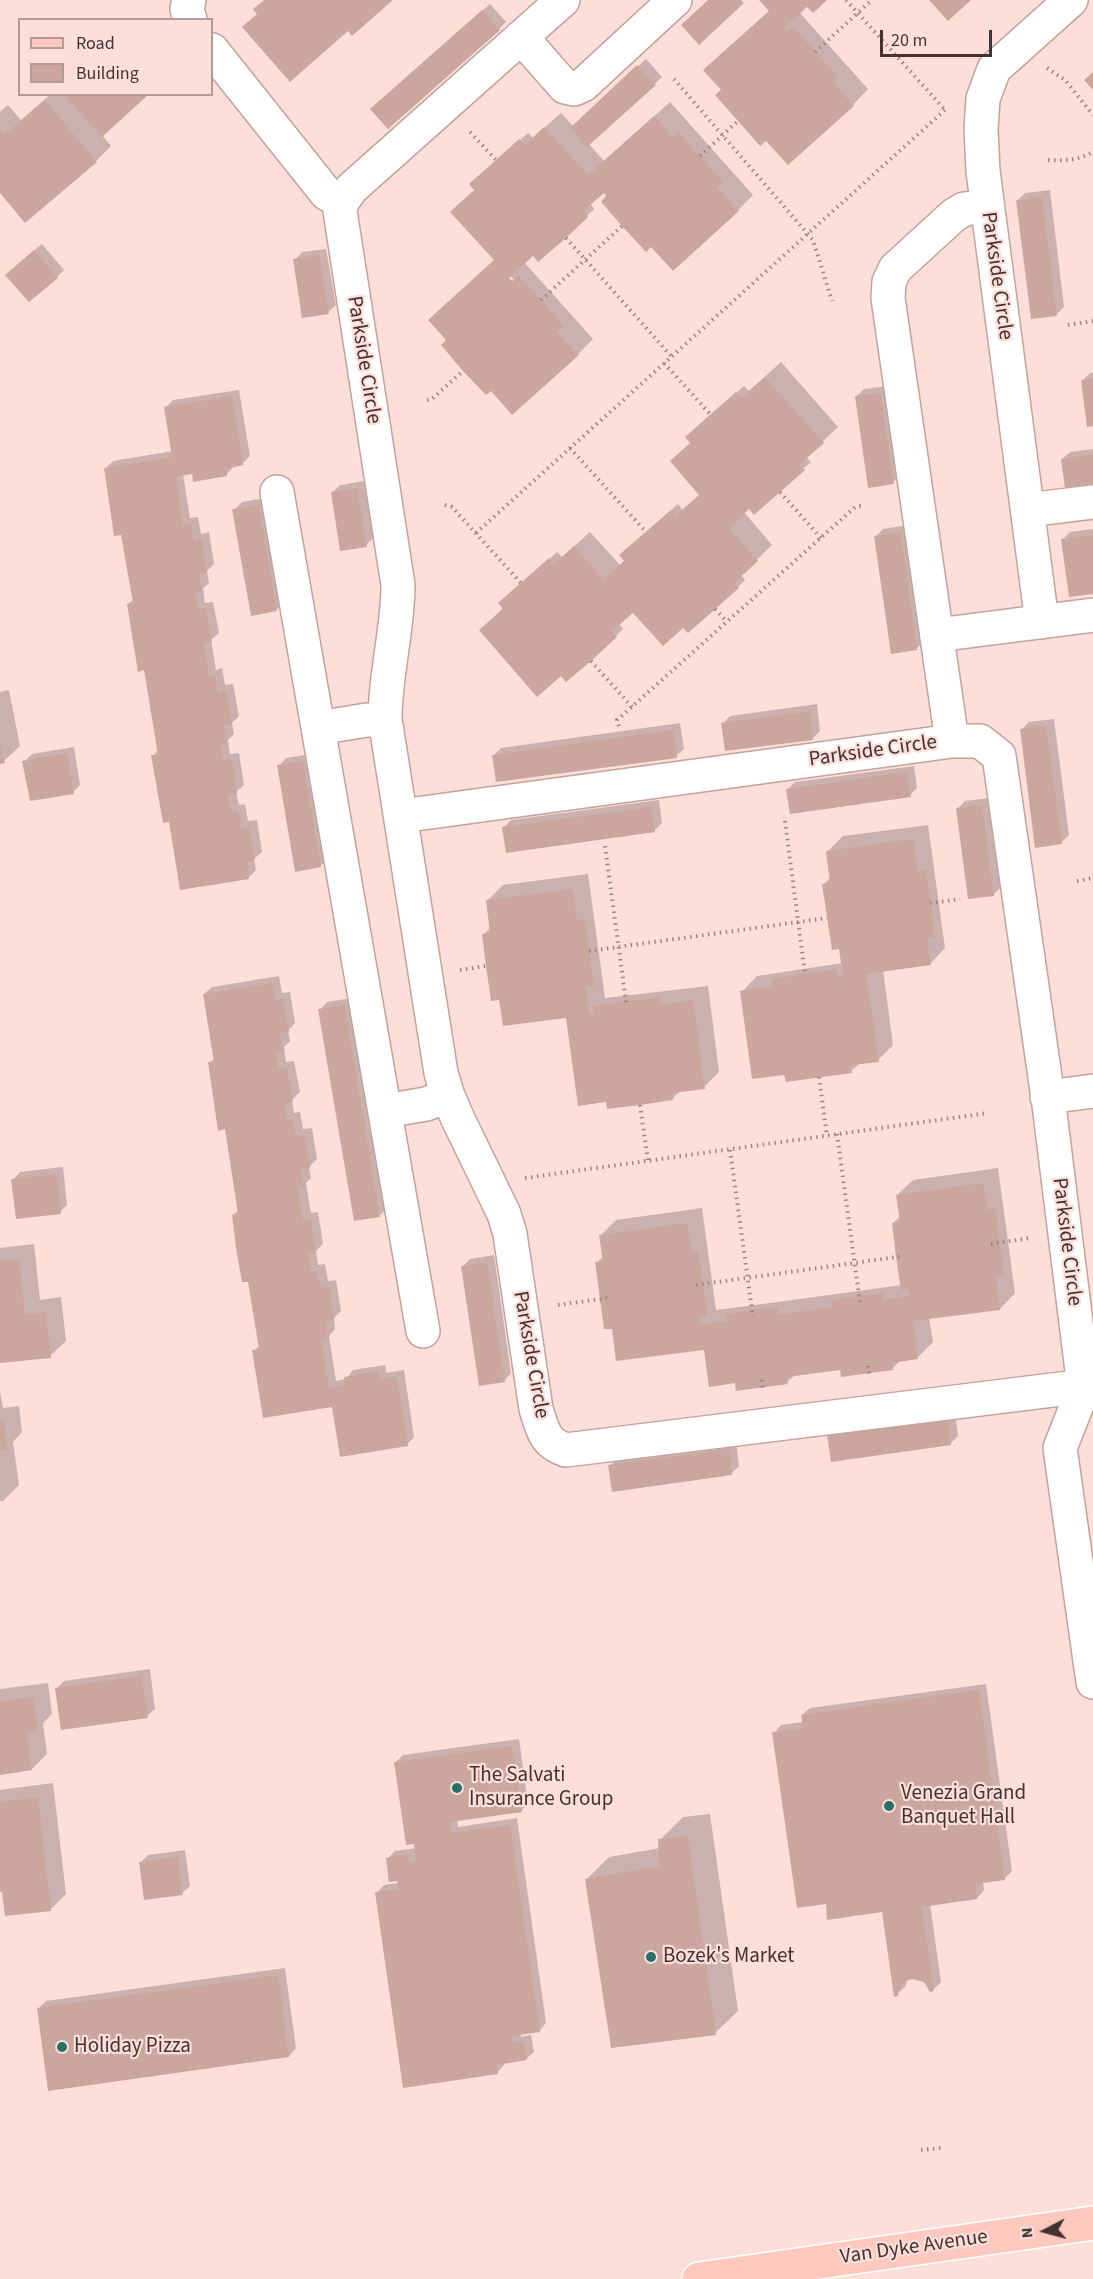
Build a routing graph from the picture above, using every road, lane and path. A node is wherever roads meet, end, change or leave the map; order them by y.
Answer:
1 (189, 0) edge
2 (563, 0) edge
3 (675, 0) edge
4 (846, 0) edge
5 (872, 0) edge
6 (1071, 0) edge
7 (858, 13) junction
8 (189, 18) edge
9 (521, 37) junction
10 (213, 51) edge
11 (815, 52) dead end
12 (1042, 65) dead end
13 (674, 79) dead end
14 (945, 110) junction
15 (1093, 115) edge
16 (953, 118) dead end
17 (738, 121) dead end
18 (464, 124) dead end
19 (723, 135) junction
20 (1093, 153) edge
21 (700, 156) dead end
22 (496, 160) dead end
23 (1048, 160) dead end
24 (342, 202) junction
25 (987, 206) junction
26 (622, 226) dead end
27 (808, 234) junction
28 (566, 238) dead end
29 (585, 260) junction
30 (541, 300) dead end
31 (832, 301) dead end
32 (1093, 321) edge
33 (1068, 325) dead end
34 (672, 357) junction
35 (664, 363) junction
36 (463, 371) dead end
37 (427, 400) dead end
38 (711, 415) dead end
39 (570, 448) junction
40 (277, 492) dead end
41 (780, 492) dead end
42 (1093, 502) edge
43 (445, 505) dead end
44 (861, 506) dead end
45 (1028, 510) junction
46 (646, 532) dead end
47 (476, 533) junction
48 (821, 537) junction
49 (521, 583) dead end
50 (715, 609) dead end
51 (1093, 615) edge
52 (727, 622) junction
53 (1042, 622) junction
54 (937, 634) junction
55 (591, 661) dead end
56 (633, 707) junction
57 (385, 719) junction
58 (619, 726) dead end
59 (318, 728) junction
60 (952, 741) junction
61 (400, 816) junction
62 (785, 821) dead end
63 (605, 846) dead end
64 (1093, 878) edge
65 (1077, 880) dead end
66 (960, 899) dead end
67 (930, 903) dead end
68 (827, 918) dead end
69 (798, 922) junction
70 (619, 947) junction
71 (589, 951) dead end
72 (486, 966) dead end
73 (456, 970) dead end
74 (805, 974) dead end
75 (626, 1002) dead end
76 (819, 1077) dead end
77 (1093, 1091) edge
78 (448, 1096) junction
79 (1047, 1097) junction
80 (640, 1105) dead end
81 (385, 1111) junction
82 (988, 1113) dead end
83 (837, 1134) junction
84 (827, 1136) junction
85 (730, 1150) junction
86 (648, 1161) junction
87 (520, 1179) dead end
88 (1039, 1237) dead end
89 (992, 1244) dead end
90 (904, 1256) dead end
91 (855, 1263) junction
92 (748, 1278) junction
93 (696, 1285) dead end
94 (608, 1298) dead end
95 (860, 1303) dead end
96 (554, 1305) dead end
97 (753, 1317) dead end
98 (423, 1331) dead end
99 (868, 1366) dead end
100 (869, 1373) dead end
101 (762, 1380) dead end
102 (763, 1387) dead end
103 (1090, 1388) edge
104 (1093, 1682) edge
105 (940, 2148) dead end
106 (921, 2150) dead end
107 (1093, 2223) edge
108 (746, 2276) edge
109 (699, 2279) edge

1 - 8 street
2 - 9 street
3 - 9 street
4 - 7 path
5 - 7 path
6 - 25 street, Parkside Circle
7 - 11 path
7 - 14 path
9 - 24 street
10 - 24 street
12 - 15 path
13 - 19 path
14 - 16 path
14 - 27 path
17 - 19 path
18 - 22 path
19 - 21 path
19 - 27 path
20 - 23 path
24 - 57 street, Parkside Circle
25 - 45 street, Parkside Circle
25 - 54 street
26 - 29 path
27 - 31 path
27 - 34 path
28 - 29 path
29 - 30 path
29 - 34 path
32 - 33 path
34 - 35 path
35 - 38 path
35 - 39 path
36 - 37 path
39 - 46 path
39 - 47 path
40 - 59 street
41 - 48 path
42 - 45 street
43 - 47 path
44 - 48 path
45 - 53 street, Parkside Circle
47 - 49 path
48 - 52 path
50 - 52 path
51 - 53 street
52 - 56 path
53 - 54 street
54 - 60 street
55 - 56 path
56 - 58 path
57 - 59 street
57 - 61 street, Parkside Circle
59 - 81 street
60 - 61 street, Parkside Circle
60 - 79 street, Parkside Circle
61 - 78 street, Parkside Circle
62 - 69 path
63 - 70 path
64 - 65 path
66 - 67 path
68 - 69 path
69 - 70 path
69 - 74 path
70 - 71 path
70 - 75 path
72 - 73 path
76 - 84 path
77 - 79 street
78 - 81 street
78 - 103 street, Parkside Circle
79 - 103 street, Parkside Circle
80 - 86 path
81 - 98 street
82 - 83 path
83 - 84 path
83 - 91 path
84 - 85 path
85 - 86 path
85 - 92 path
86 - 87 path
88 - 89 path
90 - 91 path
91 - 92 path
91 - 95 path
92 - 93 path
92 - 97 path
94 - 96 path
99 - 100 path
101 - 102 path
103 - 104 street, Parkside Circle
105 - 106 path
107 - 108 main road, Van Dyke Avenue
108 - 109 main road, Van Dyke Avenue

